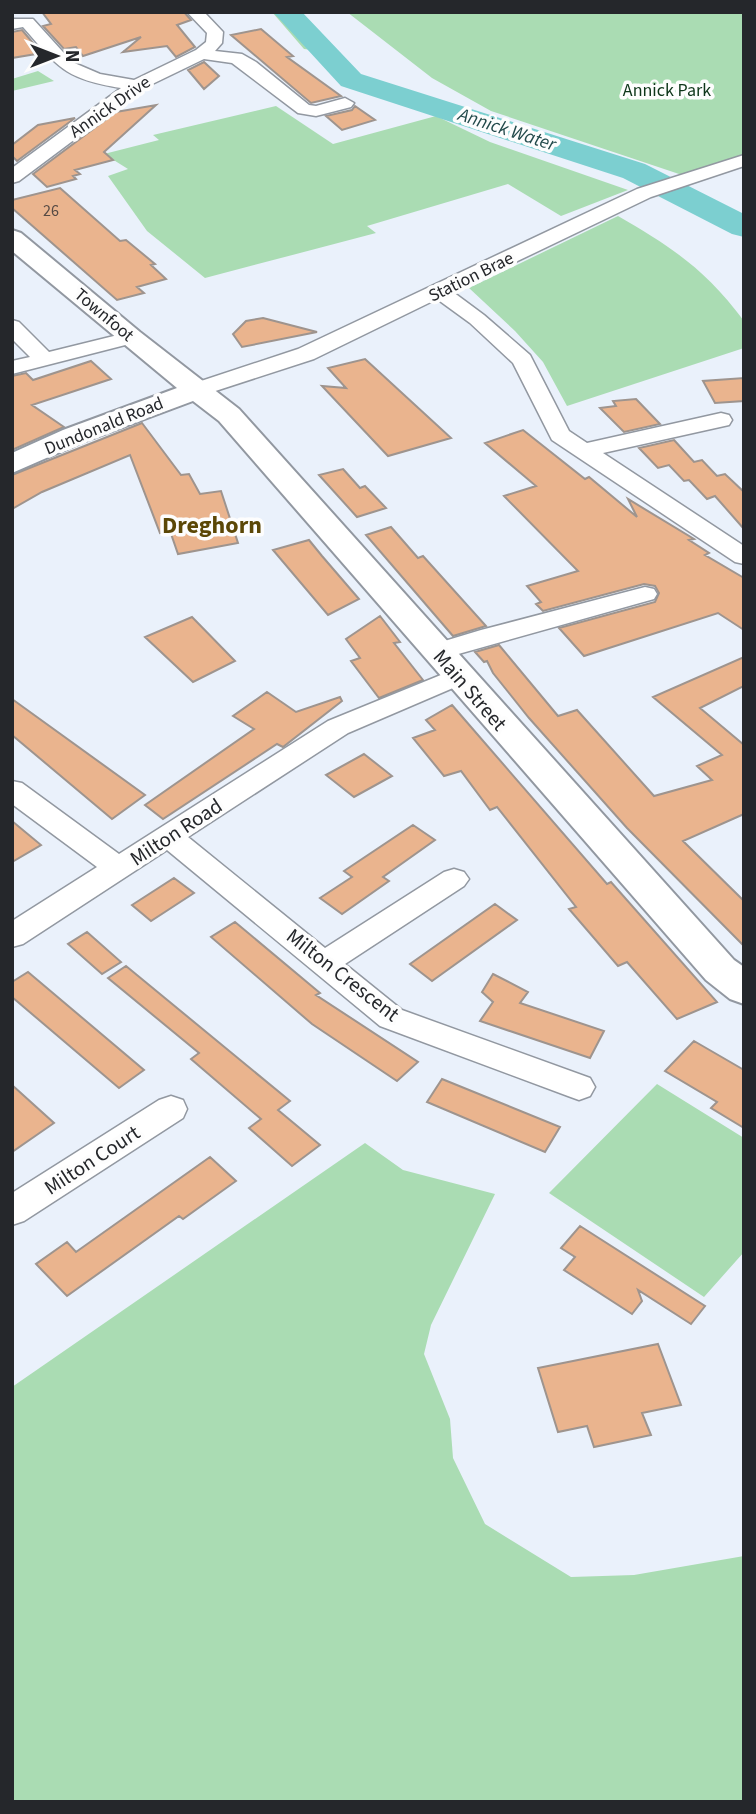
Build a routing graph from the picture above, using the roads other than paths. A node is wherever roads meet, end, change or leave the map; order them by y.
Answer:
1 (195, 12) edge
2 (20, 19) edge
3 (202, 54) junction
4 (136, 85) junction
5 (345, 103) dead end
6 (744, 160) edge
7 (12, 177) edge
8 (12, 238) edge
9 (440, 292) junction
10 (12, 326) edge
11 (131, 338) junction
12 (44, 360) junction
13 (12, 368) edge
14 (197, 390) junction
15 (721, 420) dead end
16 (582, 451) junction
17 (12, 464) edge
18 (744, 557) edge
19 (645, 594) dead end
20 (448, 664) junction
21 (12, 790) edge
22 (169, 837) junction
23 (118, 868) junction
24 (454, 879) dead end
25 (12, 936) edge
26 (324, 963) junction
27 (744, 989) edge
28 (579, 1087) dead end
29 (171, 1109) dead end
30 (12, 1211) edge

1 - 3 street
2 - 4 street
3 - 4 street, Annick Drive
3 - 5 street
4 - 7 street, Annick Drive
6 - 9 street, Station Brae
8 - 11 main road, Townfoot
9 - 14 street, Station Brae
9 - 16 street
10 - 12 street
11 - 12 street
11 - 14 main road, Townfoot
12 - 13 street
14 - 17 main road, Dundonald Road
14 - 20 main road, Main Street
15 - 16 street
16 - 18 street
19 - 20 street, Milton Road
20 - 22 street, Milton Road
20 - 27 main road, Main Street
21 - 23 street
22 - 23 street, Milton Road
22 - 26 street, Milton Crescent
23 - 25 street, Milton Road
24 - 26 street
26 - 28 street, Milton Crescent
29 - 30 street, Milton Court

